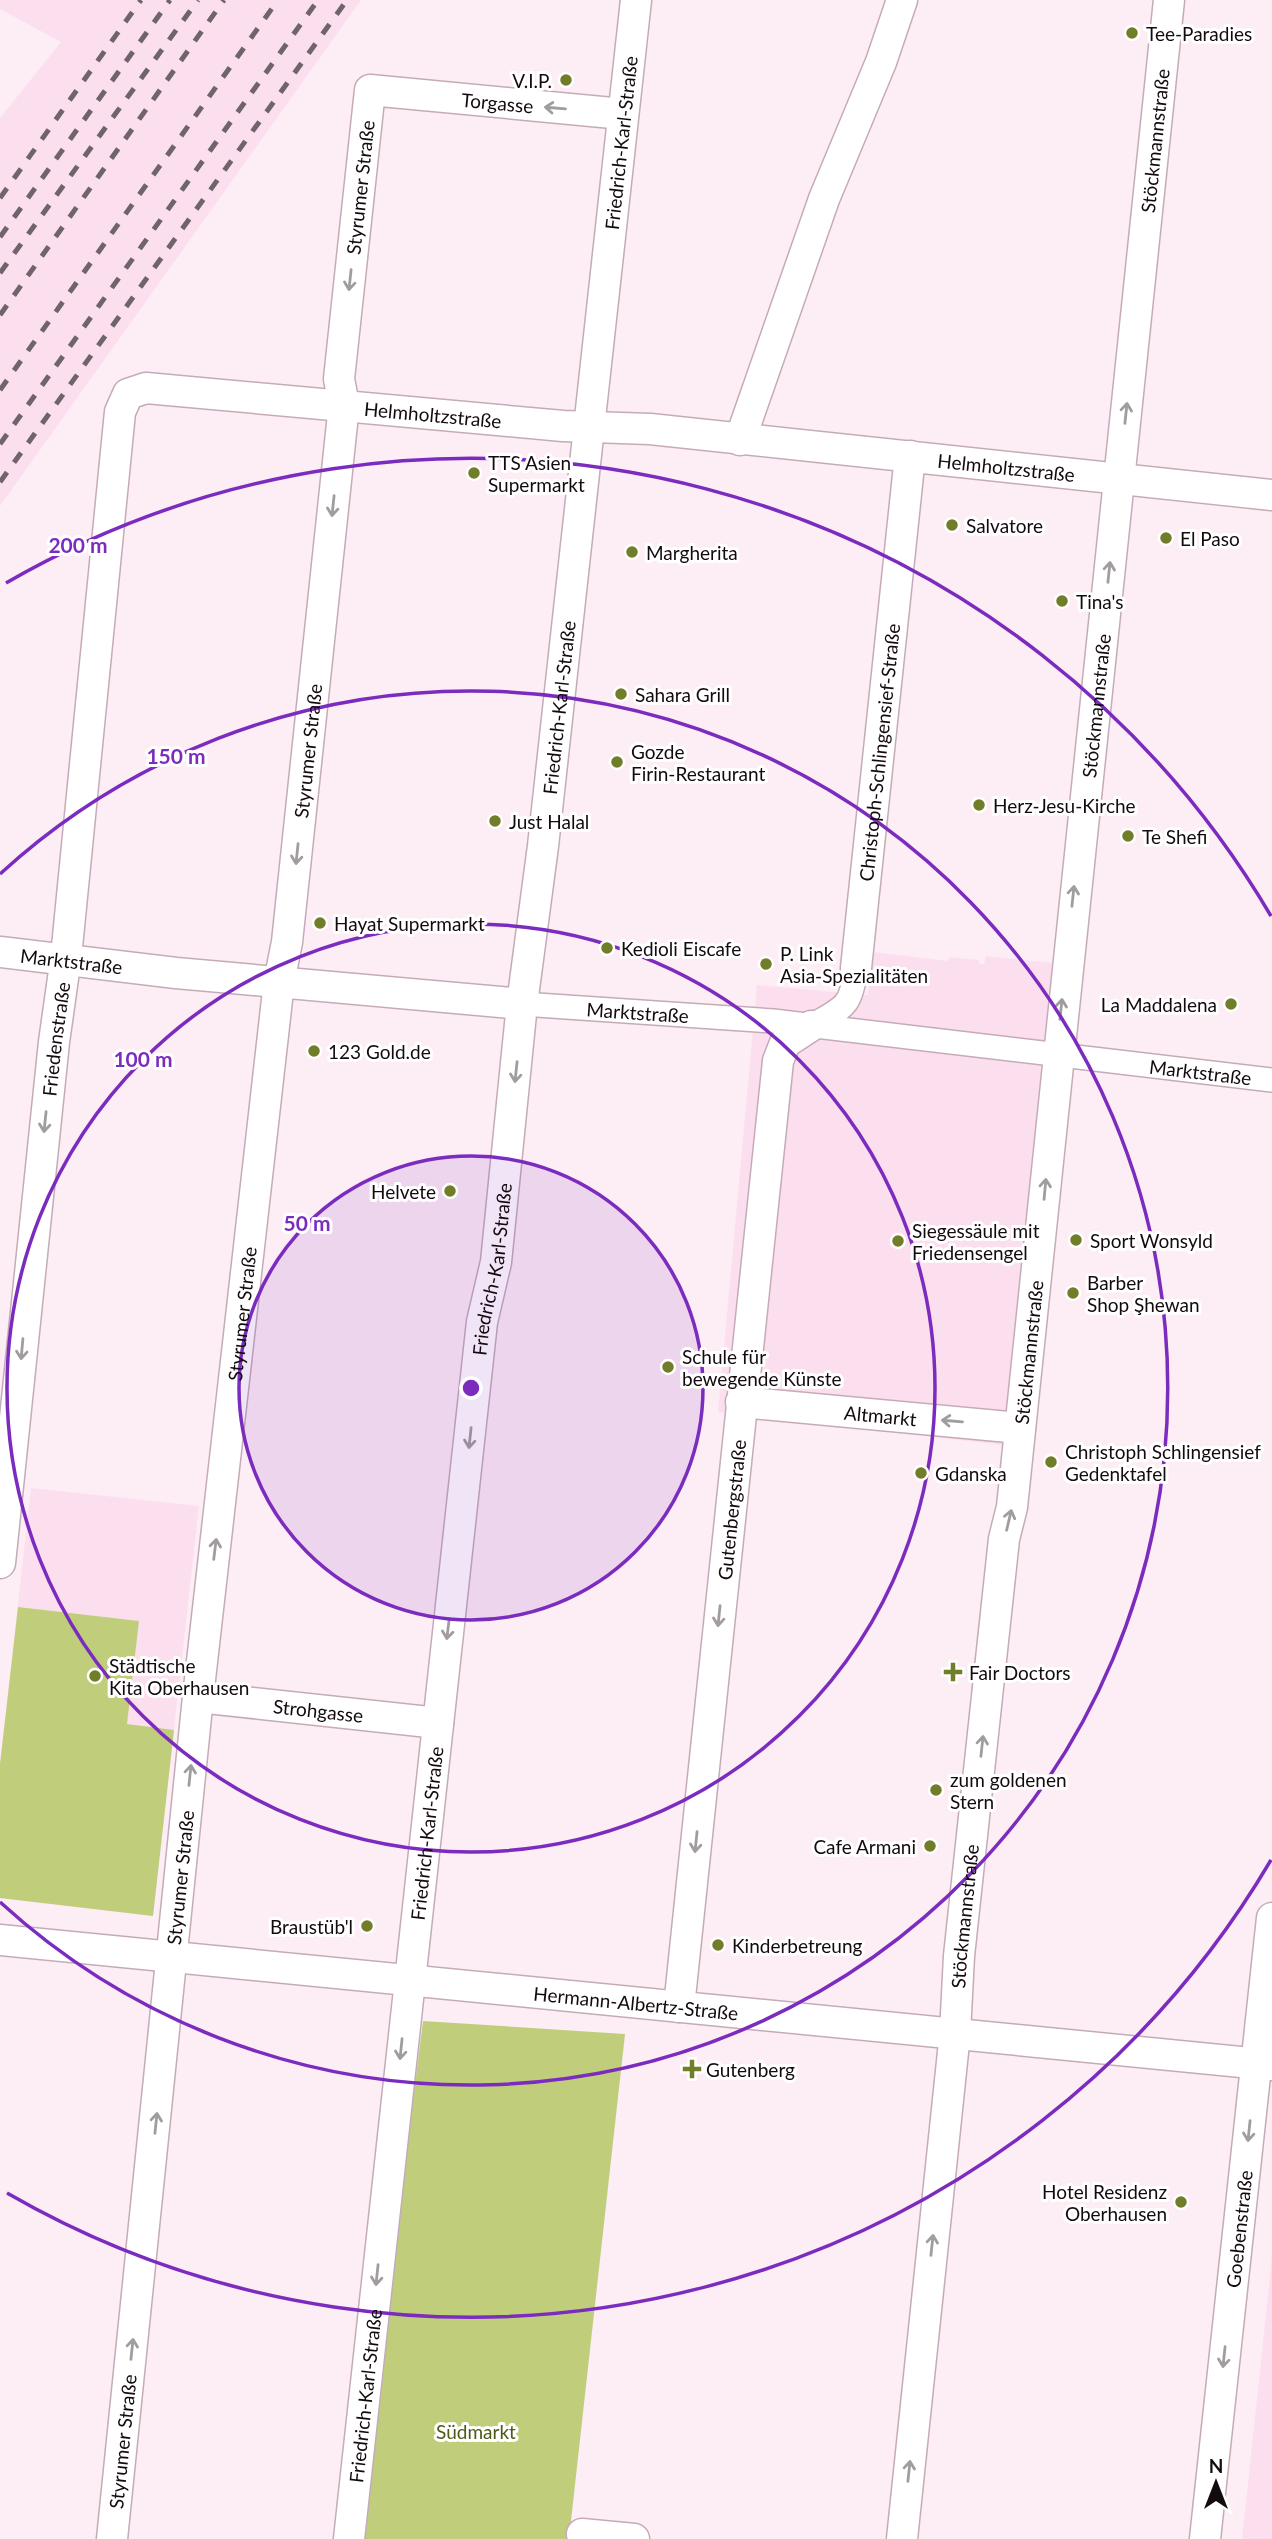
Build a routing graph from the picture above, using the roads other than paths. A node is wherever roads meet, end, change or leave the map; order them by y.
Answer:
1 (636, 0) edge
2 (902, 0) edge
3 (1169, 0) edge
4 (370, 90) joint
5 (623, 114) junction
6 (128, 394) joint
7 (344, 405) junction
8 (589, 428) junction
9 (740, 440) junction
10 (910, 456) junction
11 (1119, 481) junction
12 (1272, 495) edge
13 (0, 952) edge
14 (66, 957) junction
15 (856, 968) joint
16 (279, 982) junction
17 (522, 1004) junction
18 (811, 1026) junction
19 (1057, 1055) junction
20 (1272, 1080) edge
21 (741, 1402) junction
22 (1020, 1428) junction
23 (0, 1563) edge
24 (198, 1697) junction
25 (438, 1723) junction
26 (1272, 1918) edge
27 (0, 1940) edge
28 (173, 1957) junction
29 (408, 1981) junction
30 (679, 2007) junction
31 (955, 2033) junction
32 (1264, 2064) edge
33 (582, 2534) dead end
34 (112, 2539) edge
35 (349, 2539) edge
36 (634, 2539) edge
37 (902, 2539) edge
38 (1205, 2539) edge

1 - 5 street, Friedrich-Karl-Straße
2 - 9 street
11 -> 3 street, Stöckmannstraße
5 -> 4 street, Torgasse
4 -> 7 street, Styrumer Straße
5 - 8 street, Friedrich-Karl-Straße
6 - 7 street, Helmholtzstraße
6 - 14 street, Friedenstraße
7 - 8 street, Helmholtzstraße
7 -> 16 street, Styrumer Straße
8 - 9 street, Helmholtzstraße
8 - 17 street, Friedrich-Karl-Straße
9 - 10 street, Helmholtzstraße
10 - 11 street, Helmholtzstraße
10 - 15 street, Christoph-Schlingensief-Straße
11 - 12 street, Helmholtzstraße
19 -> 11 street, Stöckmannstraße
13 - 14 street, Marktstraße
14 - 16 street, Marktstraße
14 -> 23 street, Friedenstraße
15 - 18 street, Christoph-Schlingensief-Straße
16 - 17 street, Marktstraße
24 -> 16 street, Styrumer Straße
17 - 18 street, Marktstraße
17 -> 25 street, Friedrich-Karl-Straße
18 - 19 street, Marktstraße
18 - 21 street, Gutenbergstraße
19 - 20 street, Marktstraße
22 -> 19 street, Stöckmannstraße
22 -> 21 street, Altmarkt
21 -> 30 street, Gutenbergstraße
31 -> 22 street, Stöckmannstraße
24 - 25 street, Strohgasse
28 -> 24 street, Styrumer Straße
25 - 29 street, Friedrich-Karl-Straße
26 - 32 street, Goebenstraße
27 - 28 street, Hermann-Albertz-Straße
28 - 29 street, Hermann-Albertz-Straße
34 -> 28 street, Styrumer Straße
29 - 30 street, Hermann-Albertz-Straße
29 -> 35 street, Friedrich-Karl-Straße
30 - 31 street, Hermann-Albertz-Straße
31 - 32 street, Hermann-Albertz-Straße
37 -> 31 street, Stöckmannstraße
32 -> 38 street, Goebenstraße
33 - 36 street

